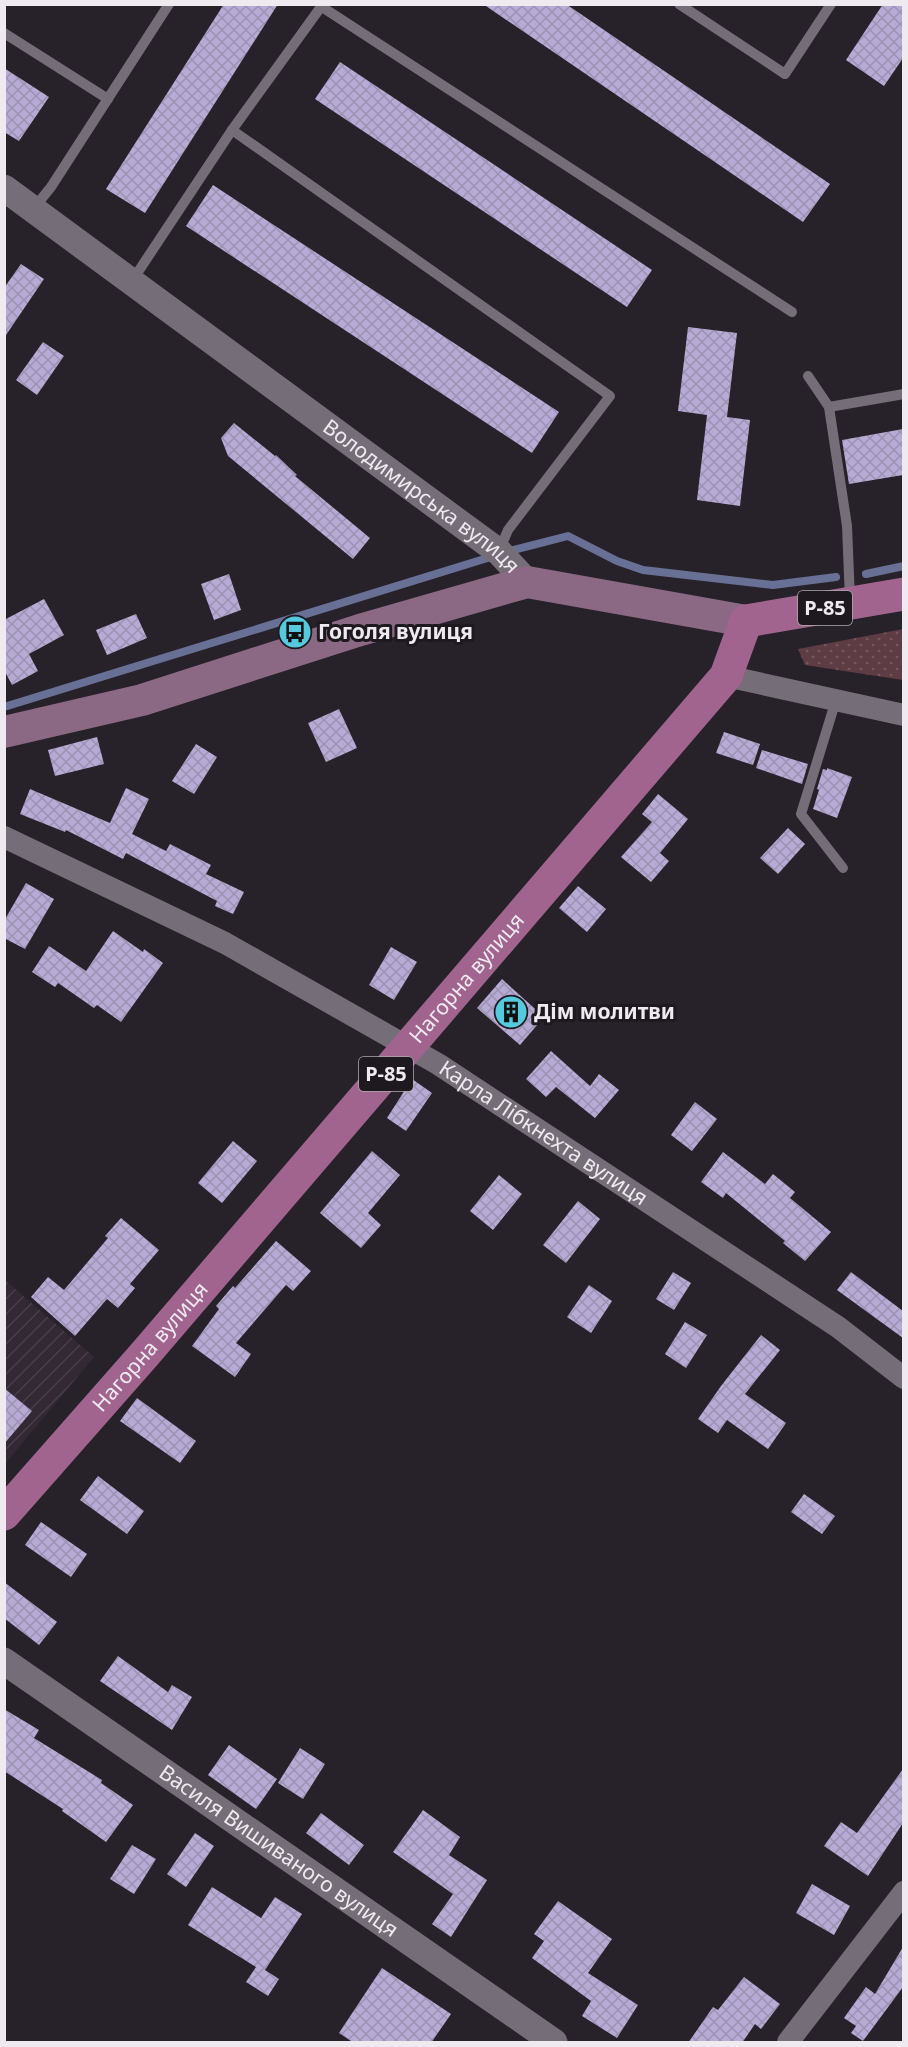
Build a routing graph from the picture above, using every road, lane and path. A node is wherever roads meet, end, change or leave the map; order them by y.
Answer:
1 (169, 4) edge
2 (679, 4) edge
3 (831, 4) edge
4 (322, 6) edge
5 (4, 33) edge
6 (108, 99) junction
7 (232, 130) junction
8 (4, 188) edge
9 (34, 209) junction
10 (132, 281) junction
11 (792, 312) dead end
12 (808, 376) dead end
13 (903, 394) edge
14 (829, 407) junction
15 (499, 552) junction
16 (527, 582) junction
17 (903, 594) edge
18 (850, 604) junction
19 (746, 621) junction
20 (726, 676) junction
21 (836, 700) junction
22 (903, 715) edge
23 (4, 732) edge
24 (4, 837) edge
25 (843, 868) dead end
26 (408, 1047) junction
27 (903, 1378) edge
28 (4, 1514) edge
29 (4, 1661) edge
30 (903, 1892) edge
31 (554, 2043) edge
32 (788, 2043) edge

1 - 6 lane
2 - 3 lane
4 - 7 lane
4 - 11 lane
5 - 6 lane
6 - 9 lane
7 - 10 lane
7 - 15 lane
8 - 9 street, Володимирська вулиця
9 - 10 street, Володимирська вулиця
10 - 15 street, Володимирська вулиця
12 - 14 lane
13 - 14 lane
14 - 18 lane
15 - 16 street, Володимирська вулиця
16 - 19 main road, Володимирська вулиця
16 - 23 main road
17 - 18 main road, Володимирська вулиця / Р-85
18 - 19 main road, Володимирська вулиця / Р-85
19 - 20 main road, Нагорна вулиця / Р-85
20 - 21 street
20 - 26 main road, Нагорна вулиця / Р-85
21 - 22 street
21 - 25 lane
24 - 26 street, Карла Лібкнехта вулиця
26 - 27 street, Карла Лібкнехта вулиця
26 - 28 main road, Нагорна вулиця / Р-85
29 - 31 street, Василя Вишиваного вулиця
30 - 32 street

